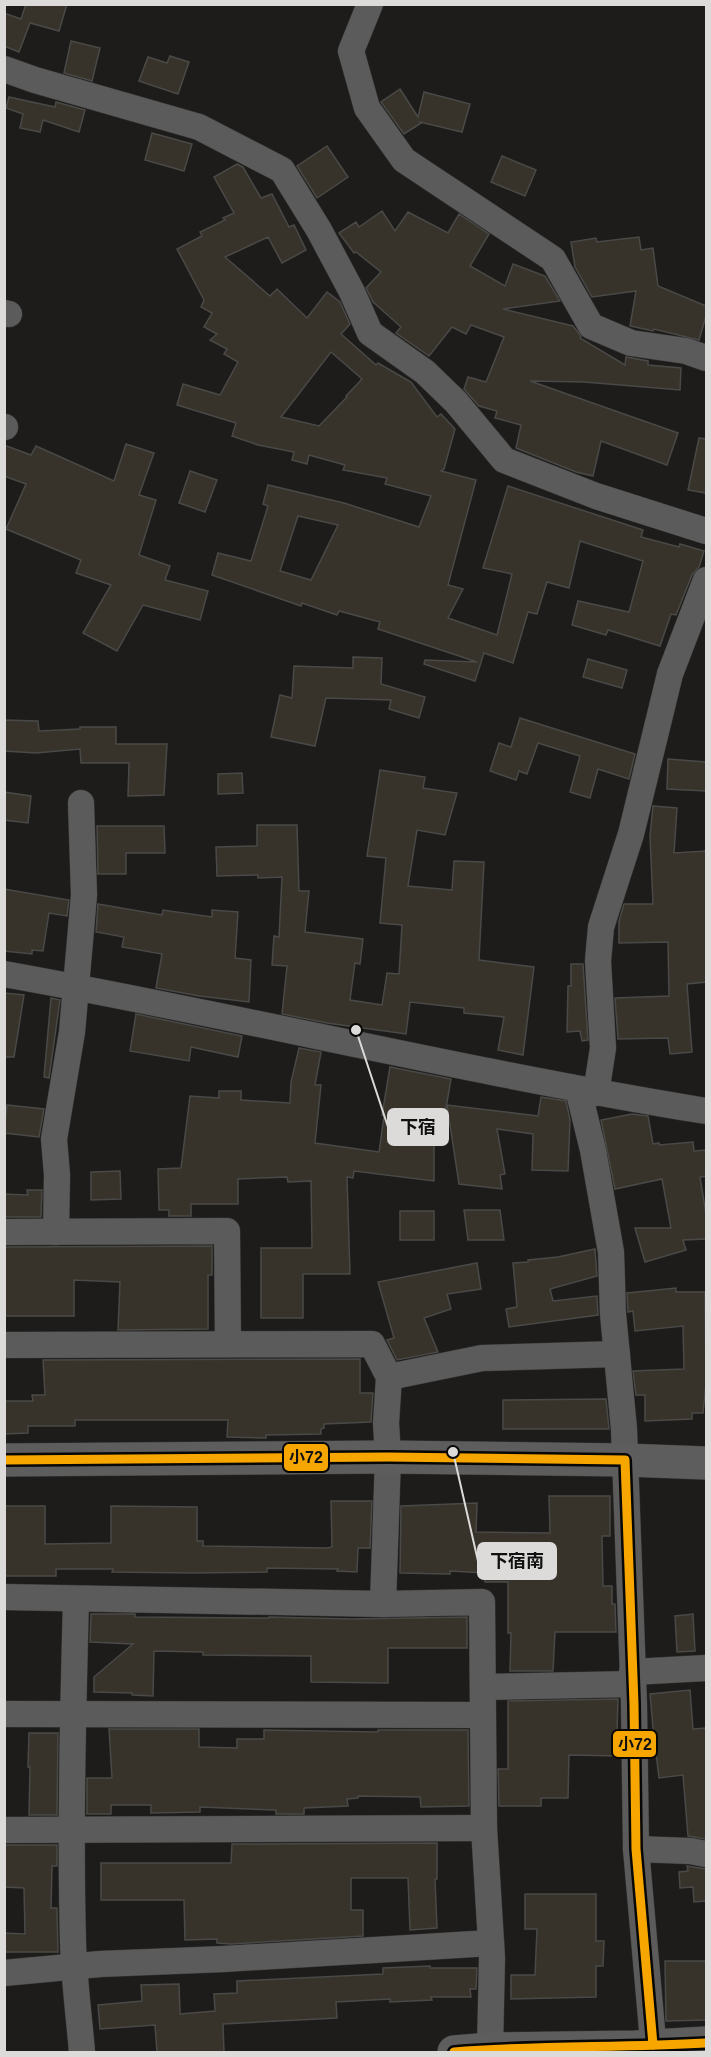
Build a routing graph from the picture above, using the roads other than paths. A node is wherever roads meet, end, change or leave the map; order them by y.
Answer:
1 (370, 4) edge
2 (4, 69) edge
3 (706, 358) edge
4 (706, 531) edge
5 (706, 580) edge
6 (81, 803) dead end
7 (4, 974) edge
8 (76, 986) junction
9 (587, 1091) junction
10 (706, 1111) edge
11 (4, 1232) edge
12 (56, 1232) junction
13 (228, 1344) junction
14 (4, 1345) edge
15 (617, 1354) junction
16 (389, 1377) junction
17 (388, 1457) junction
18 (4, 1460) edge
19 (625, 1460) junction
20 (706, 1462) edge
21 (4, 1597) edge
22 (76, 1599) junction
23 (383, 1604) junction
24 (706, 1668) edge
25 (632, 1678) junction
26 (483, 1687) junction
27 (4, 1714) edge
28 (74, 1714) junction
29 (483, 1715) junction
30 (484, 1828) junction
31 (4, 1830) edge
32 (72, 1830) junction
33 (636, 1849) junction
34 (706, 1854) edge
35 (491, 1943) junction
36 (74, 1965) junction
37 (4, 1973) edge
38 (706, 2043) edge
39 (490, 2049) junction
40 (653, 2049) edge
41 (82, 2052) edge
42 (454, 2052) edge

1 - 3 street
2 - 4 street
5 - 9 street
6 - 8 street
7 - 8 street
8 - 9 street
8 - 12 street
9 - 10 street
9 - 15 street
11 - 12 street
12 - 13 street
13 - 14 street
13 - 16 street
15 - 16 street
15 - 19 street
16 - 17 street
17 - 18 street
17 - 19 street
17 - 23 street
19 - 20 street
19 - 25 street
21 - 22 street
22 - 23 street
22 - 28 street
23 - 26 street
24 - 25 street
25 - 26 street
25 - 33 street
26 - 29 street
27 - 28 street
28 - 29 street
28 - 32 street
29 - 30 street
30 - 32 street
30 - 35 street
31 - 32 street
32 - 36 street
33 - 34 street
33 - 40 street
35 - 36 street
35 - 39 street
36 - 37 street
36 - 41 street
38 - 40 street
39 - 40 street
39 - 42 street

